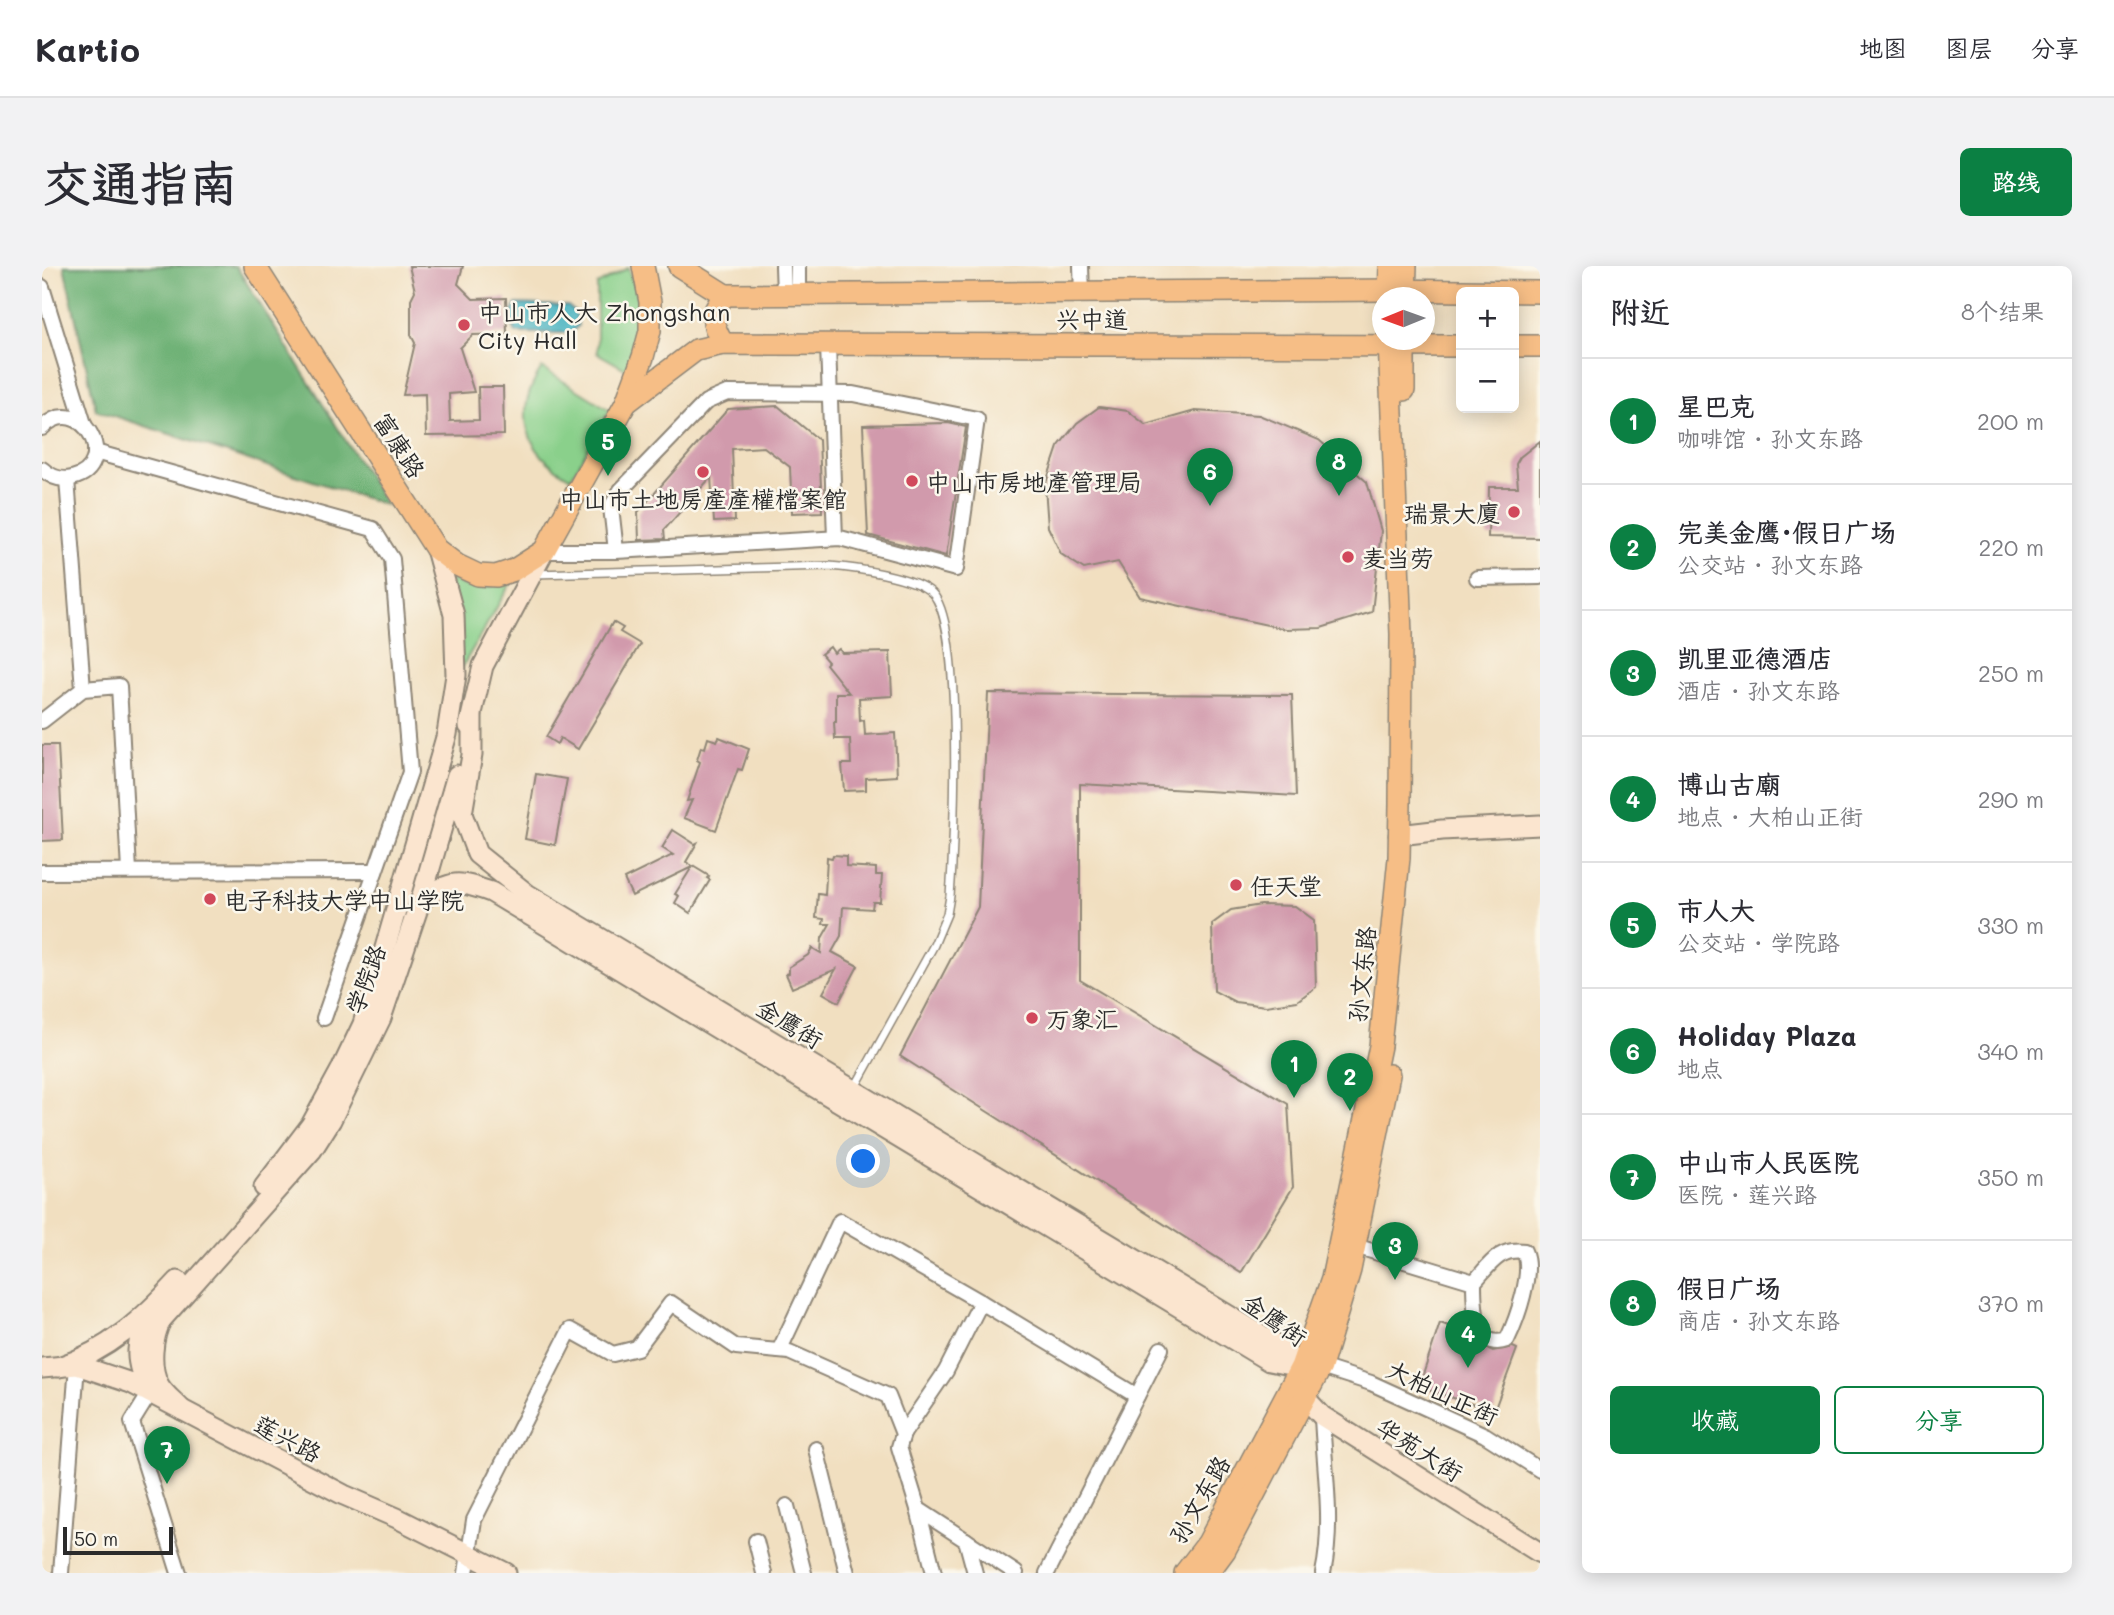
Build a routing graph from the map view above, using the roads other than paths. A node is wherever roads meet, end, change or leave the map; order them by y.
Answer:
1 (255, 266) edge
2 (643, 266) edge
3 (679, 266) edge
4 (783, 266) edge
5 (798, 266) edge
6 (1081, 266) edge
7 (1390, 266) edge
8 (1406, 266) edge
9 (42, 287) edge
10 (1395, 287) edge
11 (1399, 287) edge
12 (1540, 292) edge
13 (1435, 293) edge
14 (791, 294) junction
15 (1082, 294) junction
16 (1372, 294) edge
17 (725, 295) junction
18 (1372, 343) edge
19 (723, 344) junction
20 (828, 345) junction
21 (1435, 345) edge
22 (1456, 346) edge
23 (1519, 346) edge
24 (1540, 346) edge
25 (1397, 350) edge
26 (626, 403) junction
27 (84, 424) junction
28 (42, 428) edge
29 (95, 452) junction
30 (42, 469) edge
31 (67, 479) junction
32 (835, 538) junction
33 (436, 549) junction
34 (544, 551) junction
35 (616, 551) junction
36 (532, 574) junction
37 (1540, 577) edge
38 (1477, 578) dead end
39 (83, 689) junction
40 (472, 715) junction
41 (42, 721) edge
42 (1540, 825) edge
43 (1406, 834) junction
44 (129, 871) junction
45 (375, 871) junction
46 (42, 872) edge
47 (421, 899) junction
48 (324, 1018) dead end
49 (848, 1097) junction
50 (1355, 1246) junction
51 (1474, 1282) junction
52 (981, 1302) junction
53 (157, 1314) junction
54 (140, 1334) junction
55 (1161, 1349) dead end
56 (779, 1351) junction
57 (59, 1367) edge
58 (1311, 1367) junction
59 (150, 1392) junction
60 (1137, 1396) junction
61 (1305, 1398) junction
62 (182, 1410) junction
63 (1322, 1416) junction
64 (903, 1434) junction
65 (816, 1449) dead end
66 (1540, 1470) edge
67 (787, 1506) dead end
68 (918, 1509) junction
69 (966, 1540) junction
70 (756, 1541) dead end
71 (1540, 1553) edge
72 (467, 1564) edge
73 (61, 1573) edge
74 (179, 1573) edge
75 (506, 1573) edge
76 (764, 1573) edge
77 (804, 1573) edge
78 (847, 1573) edge
79 (934, 1573) edge
80 (975, 1573) edge
81 (1016, 1573) edge
82 (1047, 1573) edge
83 (1185, 1573) edge
84 (1208, 1573) edge
85 (1323, 1573) edge

1 - 33 main road, 富康路
2 - 26 main road, 学院路
3 - 17 main road
4 - 14 street
5 - 14 street
6 - 15 street
7 - 10 main road
8 - 11 main road
9 - 27 street
12 - 13 main road, 兴中道
14 - 15 main road, 兴中道
14 - 17 main road, 兴中道
15 - 16 main road, 兴中道
17 - 19 main road
18 - 20 main road, 兴中道
19 - 20 main road, 兴中道
19 - 26 main road, 兴中道
20 - 32 street
21 - 22 main road, 兴中道
23 - 24 main road
25 - 43 main road, 孙文东路
26 - 34 main road, 学院路
27 - 28 street
27 - 29 street
29 - 31 street
29 - 45 street
30 - 31 street
31 - 39 street
32 - 35 street
32 - 35 street
33 - 34 main road, 富康路
33 - 53 street, 学院路
34 - 35 street
34 - 36 street, 学院路
36 - 40 street, 学院路
36 - 49 lane
37 - 38 street
39 - 41 street
39 - 44 street
40 - 47 street, 学院路
40 - 49 street, 金鹰街
42 - 43 street
43 - 50 main road, 孙文东路
43 - 58 main road, 孙文东路
44 - 45 street
44 - 46 street
45 - 48 street
47 - 49 street, 金鹰街
47 - 53 street, 学院路
49 - 58 street, 金鹰街
50 - 51 street
50 - 58 main road, 孙文东路
51 - 51 street
52 - 56 street
52 - 60 street
52 - 64 street
53 - 54 street
53 - 57 street
53 - 62 street, 学院路
54 - 57 street
54 - 59 street
55 - 60 street
56 - 64 street
56 - 72 street
57 - 59 street, 莲兴路
57 - 73 street
58 - 61 main road, 孙文东路
58 - 66 street, 大柏山正街
58 - 83 main road, 孙文东路
59 - 62 street, 莲兴路
59 - 74 street
60 - 82 street
61 - 63 street, 华苑大街
61 - 84 main road, 孙文东路
62 - 72 street, 莲兴路
63 - 71 street, 华苑大街
63 - 85 street
64 - 68 street
65 - 78 street
67 - 77 street
68 - 69 street
68 - 79 street
69 - 80 street
69 - 81 street
70 - 76 street
72 - 75 street, 莲兴路

